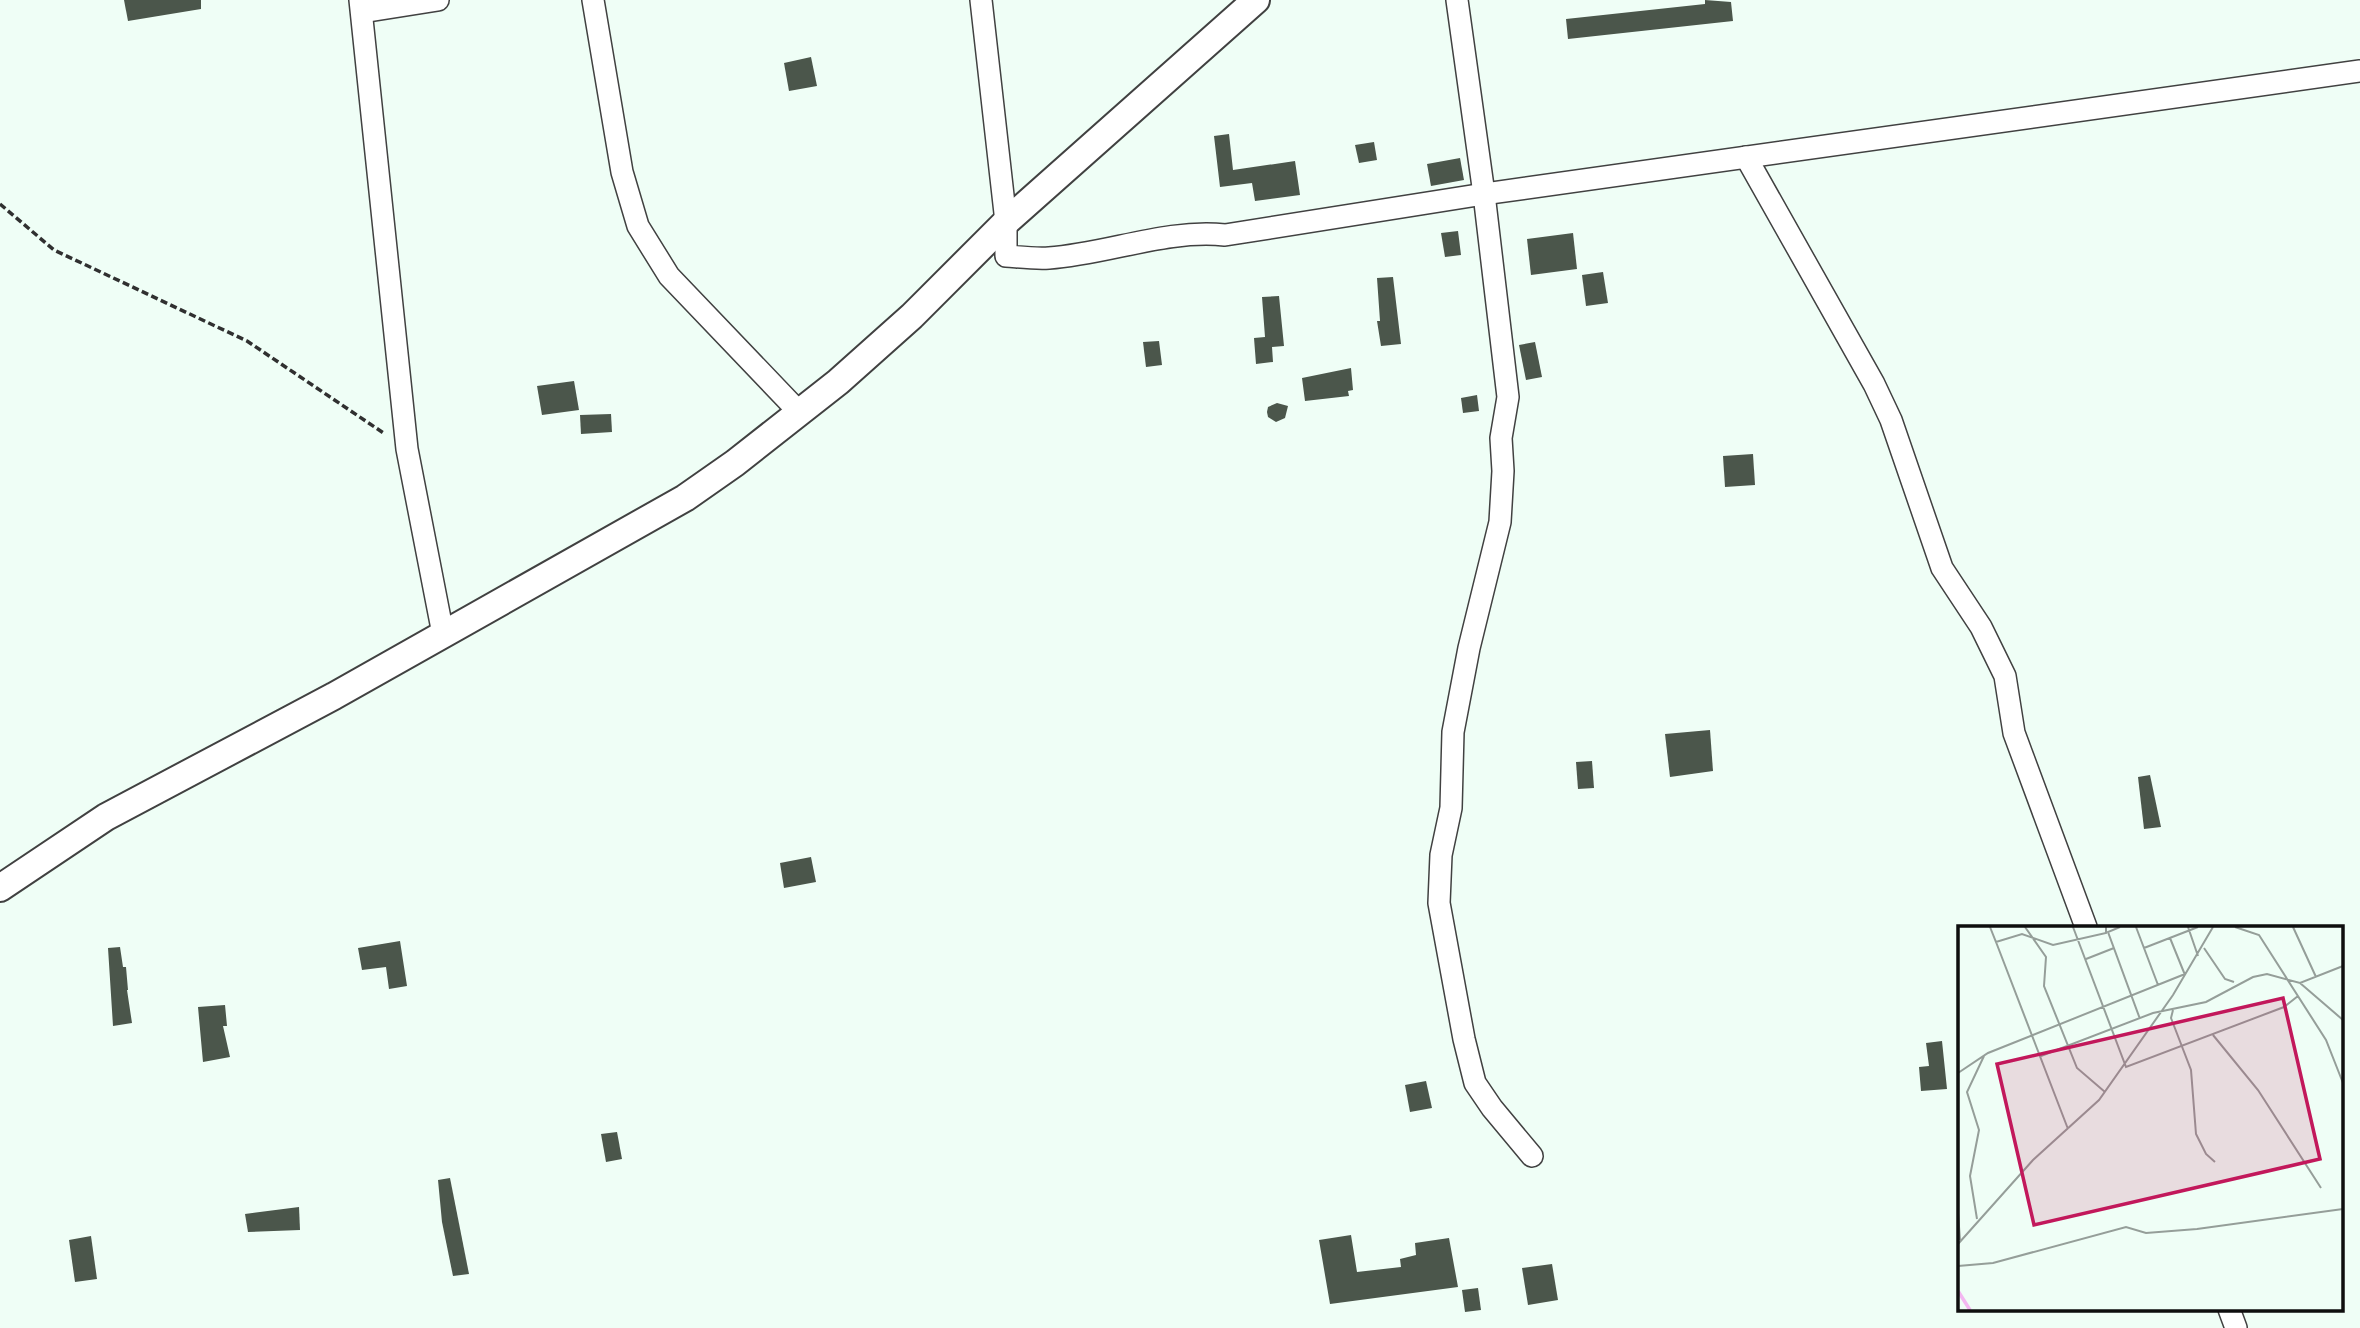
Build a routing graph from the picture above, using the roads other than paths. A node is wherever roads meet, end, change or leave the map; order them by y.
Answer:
1 (438, 0) edge
2 (593, 0) edge
3 (981, 0) edge
4 (1256, 0) edge
5 (1457, 0) edge
6 (361, 6) edge
7 (2360, 71) edge
8 (1746, 157) junction
9 (1484, 194) junction
10 (1006, 222) junction
11 (799, 412) junction
12 (443, 634) junction
13 (0, 888) edge
14 (2086, 926) edge
15 (1532, 1156) dead end
16 (2229, 1310) edge
17 (2236, 1328) edge

1 - 6 street
2 - 11 street
3 - 10 street
4 - 10 street
5 - 9 street
6 - 12 street
7 - 8 street
8 - 9 street
8 - 14 street
9 - 10 street
9 - 15 street
10 - 11 street
11 - 12 street
12 - 13 street
16 - 17 street

